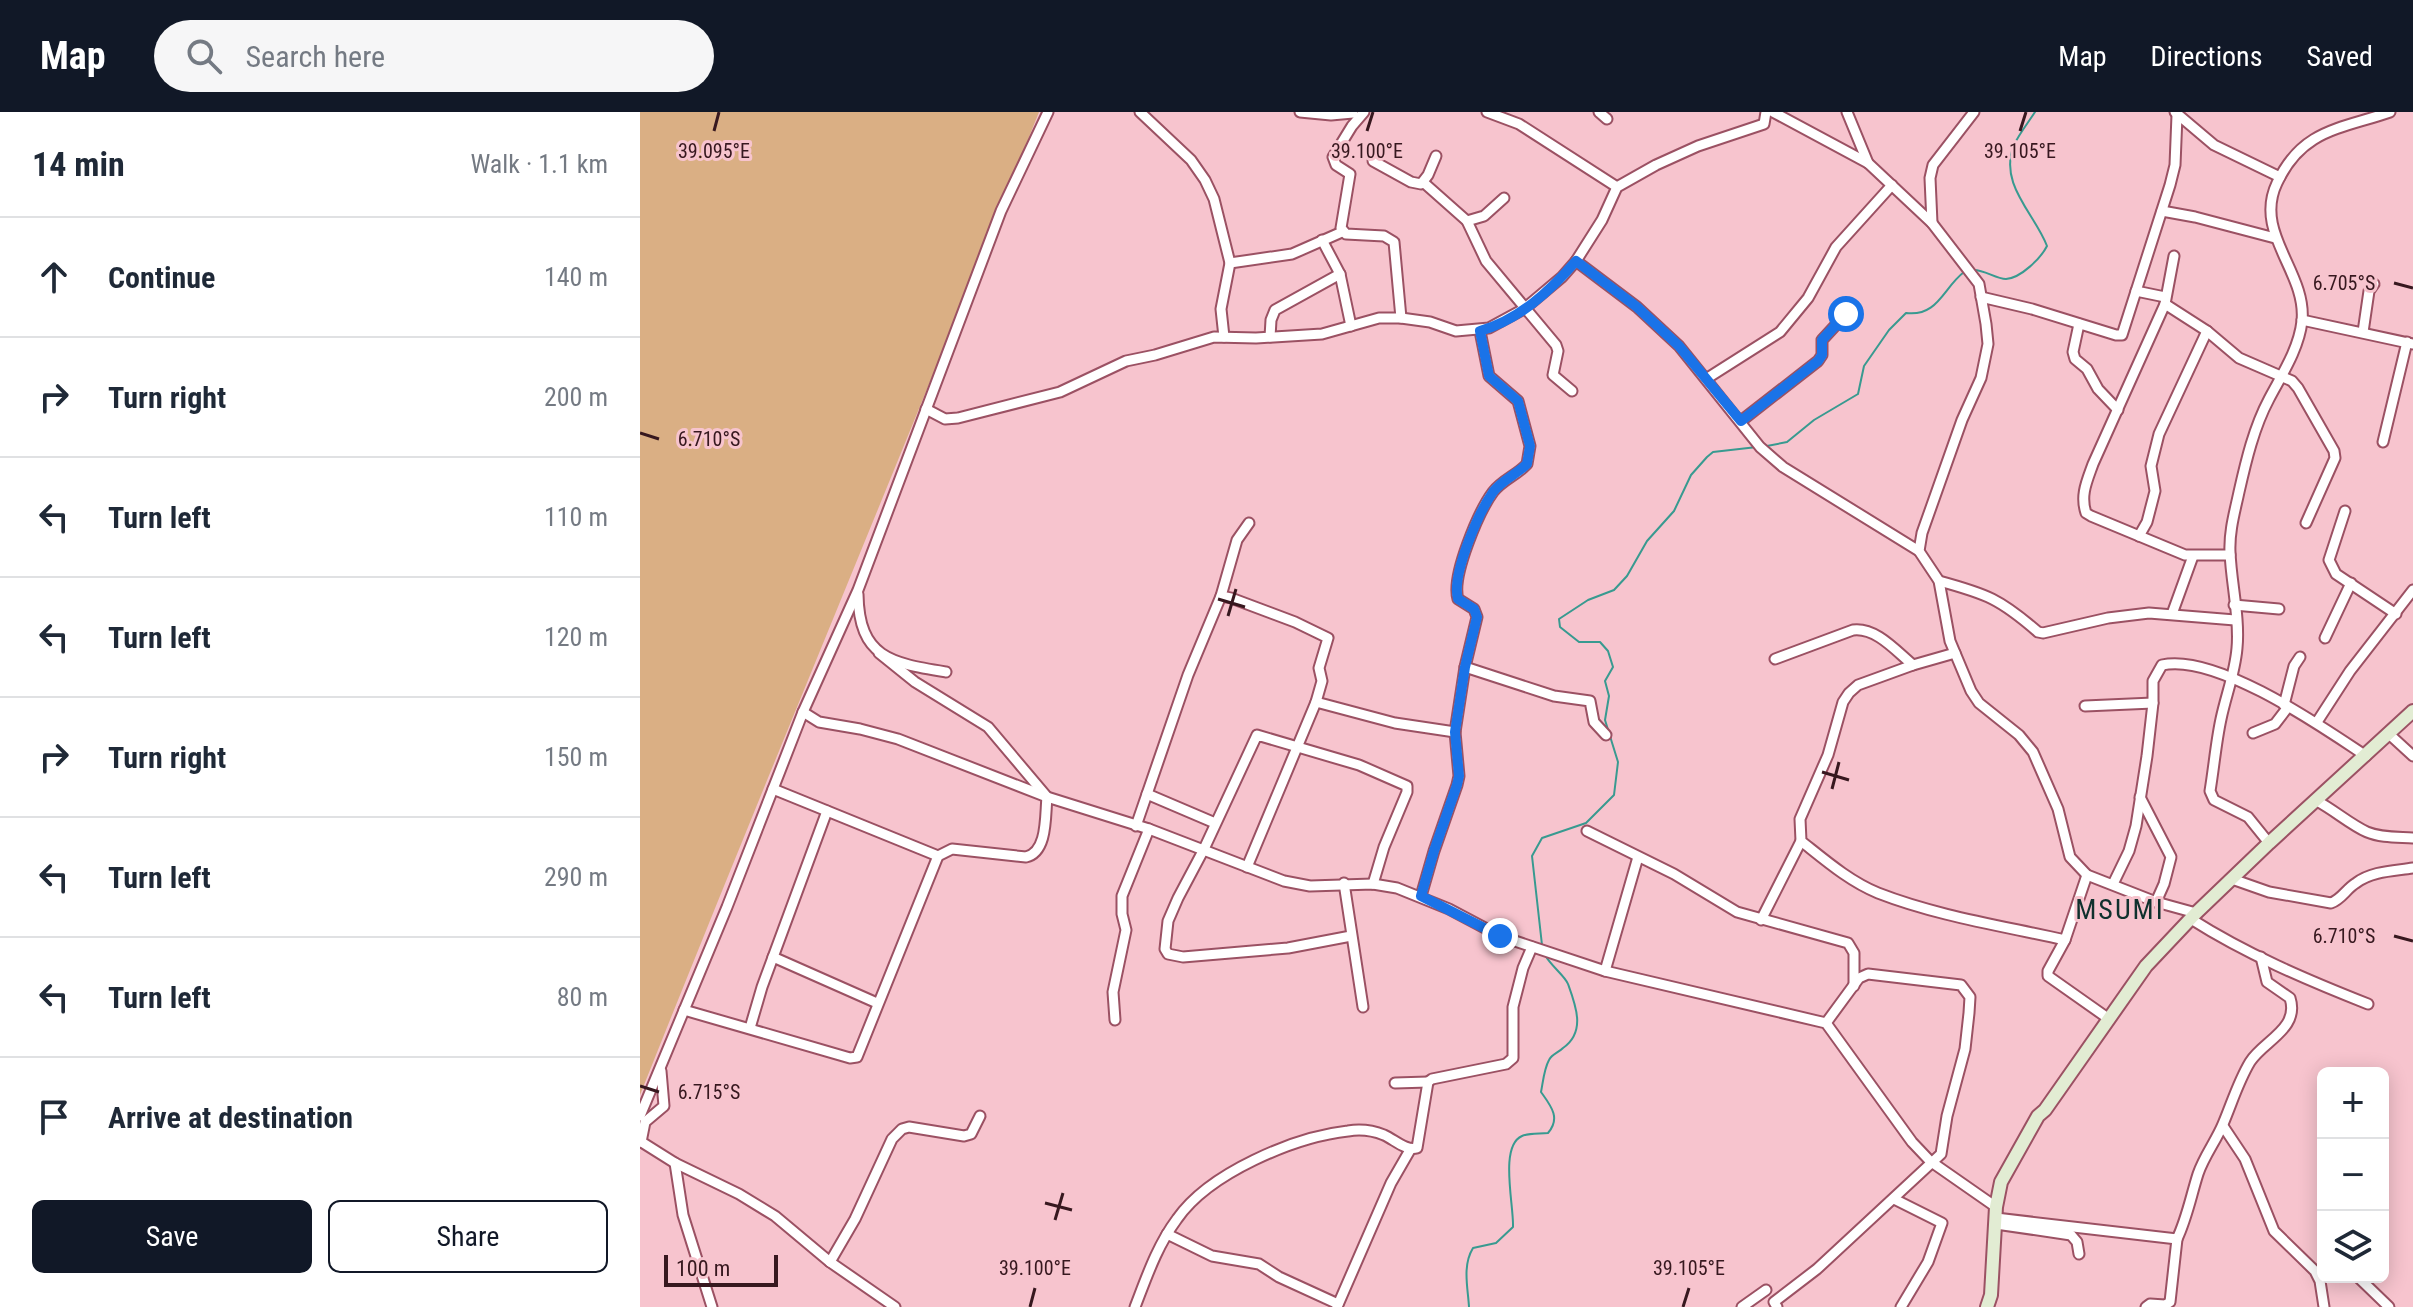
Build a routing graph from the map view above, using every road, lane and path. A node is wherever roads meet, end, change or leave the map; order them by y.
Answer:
1 (1048, 112) edge
2 (1140, 112) edge
3 (1300, 112) edge
4 (1487, 112) edge
5 (1766, 112) edge
6 (1773, 112) edge
7 (1847, 112) edge
8 (1974, 112) edge
9 (2390, 112) edge
10 (2176, 113) edge
11 (1357, 114) edge
12 (1436, 156) dead end
13 (1373, 161) dead end
14 (1868, 163) junction
15 (2280, 177) junction
16 (1423, 182) junction
17 (1892, 185) junction
18 (1617, 187) junction
19 (1504, 198) dead end
20 (2162, 211) junction
21 (1467, 221) junction
22 (1932, 223) junction
23 (1342, 232) junction
24 (2275, 238) junction
25 (1322, 240) junction
26 (2174, 256) dead end
27 (1576, 261) junction
28 (1230, 263) junction
29 (1340, 274) junction
30 (2374, 284) dead end
31 (2136, 291) junction
32 (1981, 297) junction
33 (2165, 300) junction
34 (1524, 309) junction
35 (1846, 314) dead end
36 (1401, 318) junction
37 (2302, 320) junction
38 (2079, 324) junction
39 (1351, 326) junction
40 (1480, 331) junction
41 (2207, 331) junction
42 (2363, 332) junction
43 (1224, 337) junction
44 (1270, 337) junction
45 (2410, 343) edge
46 (2282, 377) junction
47 (1706, 379) junction
48 (1572, 391) dead end
49 (926, 409) junction
50 (2118, 410) junction
51 (1741, 421) junction
52 (2383, 442) dead end
53 (2345, 511) dead end
54 (1249, 523) dead end
55 (2306, 523) dead end
56 (2139, 536) junction
57 (1919, 551) junction
58 (2230, 555) junction
59 (2193, 556) junction
60 (1939, 581) junction
61 (2351, 583) junction
62 (858, 590) junction
63 (2413, 590) edge
64 (1221, 596) junction
65 (2234, 605) junction
66 (2279, 609) dead end
67 (2172, 614) junction
68 (2396, 614) junction
69 (2235, 620) junction
70 (2325, 638) dead end
71 (879, 653) junction
72 (1955, 653) junction
73 (2300, 657) dead end
74 (1775, 659) dead end
75 (1913, 665) junction
76 (1465, 667) junction
77 (946, 672) dead end
78 (2233, 679) junction
79 (1316, 702) junction
80 (2153, 703) junction
81 (2085, 706) dead end
82 (2286, 706) junction
83 (2413, 711) edge
84 (803, 712) junction
85 (2317, 722) junction
86 (1455, 732) junction
87 (2253, 733) dead end
88 (2389, 734) junction
89 (1606, 735) dead end
90 (1298, 748) junction
91 (2366, 756) junction
92 (2413, 756) edge
93 (773, 789) junction
94 (1147, 794) junction
95 (1047, 797) junction
96 (2140, 797) junction
97 (2317, 801) junction
98 (827, 811) junction
99 (1215, 823) junction
100 (1136, 826) junction
101 (1149, 829) junction
102 (1587, 831) dead end
103 (2413, 838) edge
104 (1801, 841) junction
105 (2269, 843) junction
106 (1204, 849) junction
107 (938, 856) junction
108 (1638, 857) junction
109 (1247, 867) junction
110 (2413, 868) edge
111 (2087, 875) junction
112 (2232, 879) junction
113 (1344, 883) junction
114 (1373, 884) junction
115 (2113, 884) junction
116 (1421, 896) junction
117 (2156, 902) junction
118 (2194, 916) junction
119 (1761, 920) junction
120 (1351, 936) junction
121 (2065, 940) junction
122 (1533, 948) junction
123 (773, 957) junction
124 (2261, 957) junction
125 (1605, 971) junction
126 (1854, 986) junction
127 (877, 1003) junction
128 (2368, 1004) dead end
129 (1363, 1007) dead end
130 (684, 1010) junction
131 (2109, 1019) junction
132 (1115, 1020) dead end
133 (1826, 1023) junction
134 (750, 1028) junction
135 (661, 1067) junction
136 (1428, 1082) junction
137 (1395, 1083) dead end
138 (640, 1116) edge
139 (980, 1116) dead end
140 (2223, 1126) junction
141 (641, 1142) edge
142 (1410, 1150) junction
143 (1930, 1161) junction
144 (675, 1163) junction
145 (1894, 1199) junction
146 (1996, 1217) junction
147 (1167, 1234) junction
148 (2177, 1239) junction
149 (2079, 1254) dead end
150 (830, 1262) junction
151 (2317, 1267) edge
152 (2320, 1283) edge
153 (2364, 1283) edge
154 (1766, 1290) dead end
155 (1337, 1305) edge
156 (712, 1307) edge
157 (895, 1307) edge
158 (1135, 1307) edge
159 (1742, 1307) edge
160 (1777, 1307) edge
161 (1901, 1307) edge
162 (1987, 1307) edge
163 (2146, 1307) edge
164 (2324, 1307) edge
165 (2389, 1307) edge

1 - 49 street
2 - 28 street
3 - 11 street
4 - 18 street
5 - 18 street
6 - 14 street
7 - 14 street
8 - 22 street
9 - 15 street
10 - 15 street
10 - 20 street
11 - 23 street
12 - 16 street
13 - 16 street
14 - 17 street
15 - 24 street
16 - 21 street
17 - 22 street
17 - 47 street
18 - 27 street
19 - 21 street
20 - 24 street
20 - 31 street
21 - 34 street
22 - 32 street
23 - 25 street
23 - 36 street
24 - 37 street
25 - 28 street
25 - 29 street
26 - 33 street
27 - 34 street
27 - 47 street
28 - 43 street
29 - 39 street
29 - 44 street
30 - 42 street
31 - 33 street
31 - 38 street
32 - 38 street
32 - 57 street
33 - 41 street
33 - 50 street
34 - 40 street
34 - 48 street
35 - 51 street
36 - 39 street
36 - 40 street
37 - 42 street
37 - 46 street
38 - 50 street
39 - 44 street
40 - 76 street
41 - 46 street
41 - 56 street
42 - 45 street
43 - 44 street
43 - 49 street
45 - 52 street
46 - 55 street
46 - 58 street
47 - 51 street
49 - 62 street
50 - 56 street
51 - 57 street
53 - 61 street
54 - 64 street
56 - 59 street
57 - 60 street
58 - 59 street
58 - 65 street
59 - 67 street
60 - 67 street
60 - 72 street
61 - 68 street
61 - 70 street
62 - 71 street
62 - 84 street
63 - 68 street
64 - 79 street
64 - 94 street
65 - 66 street
65 - 69 street
67 - 69 street
68 - 85 street
69 - 78 street
71 - 77 street
71 - 95 street
72 - 75 street
72 - 111 street
73 - 82 street
74 - 75 street
75 - 104 street
76 - 86 street
76 - 89 street
78 - 80 street
78 - 82 street
78 - 105 street
79 - 86 street
79 - 90 street
80 - 81 street
80 - 96 street
82 - 85 street
82 - 87 street
83 - 88 street
84 - 93 street
84 - 95 street
85 - 91 street
86 - 116 street
88 - 91 street
88 - 92 street
90 - 99 street
90 - 109 street
90 - 114 street
91 - 97 street
93 - 98 street
93 - 130 street
94 - 99 street
94 - 100 street
95 - 100 street
95 - 107 street
96 - 115 street
96 - 117 street
97 - 103 street
97 - 105 street
98 - 107 street
98 - 123 street
99 - 106 street
100 - 101 street
101 - 106 street
101 - 132 street
102 - 108 street
104 - 119 street
104 - 121 street
105 - 112 street
106 - 109 street
106 - 120 street
107 - 127 street
108 - 119 street
108 - 125 street
109 - 113 street
110 - 112 street
111 - 115 street
111 - 121 street
112 - 118 street
113 - 114 street
113 - 120 street
114 - 116 street
115 - 117 street
116 - 122 street
117 - 118 street
118 - 124 street
118 - 131 street
119 - 126 street
120 - 129 street
121 - 131 street
122 - 125 street
122 - 136 street
123 - 127 street
123 - 134 street
124 - 128 street
124 - 140 street
125 - 133 street
126 - 133 street
126 - 143 street
127 - 134 street
130 - 134 street
130 - 135 street
131 - 146 street
133 - 143 street
135 - 138 street
135 - 141 street
136 - 137 street
136 - 142 street
139 - 150 street
140 - 148 street
140 - 151 street
141 - 144 street
142 - 147 street
142 - 155 street
143 - 145 street
143 - 146 street
144 - 150 street
144 - 156 street
145 - 160 street
145 - 161 street
146 - 148 street
146 - 149 street
146 - 162 street
147 - 155 street
147 - 158 street
148 - 163 street
150 - 157 street
152 - 164 street
153 - 165 street
154 - 159 street

